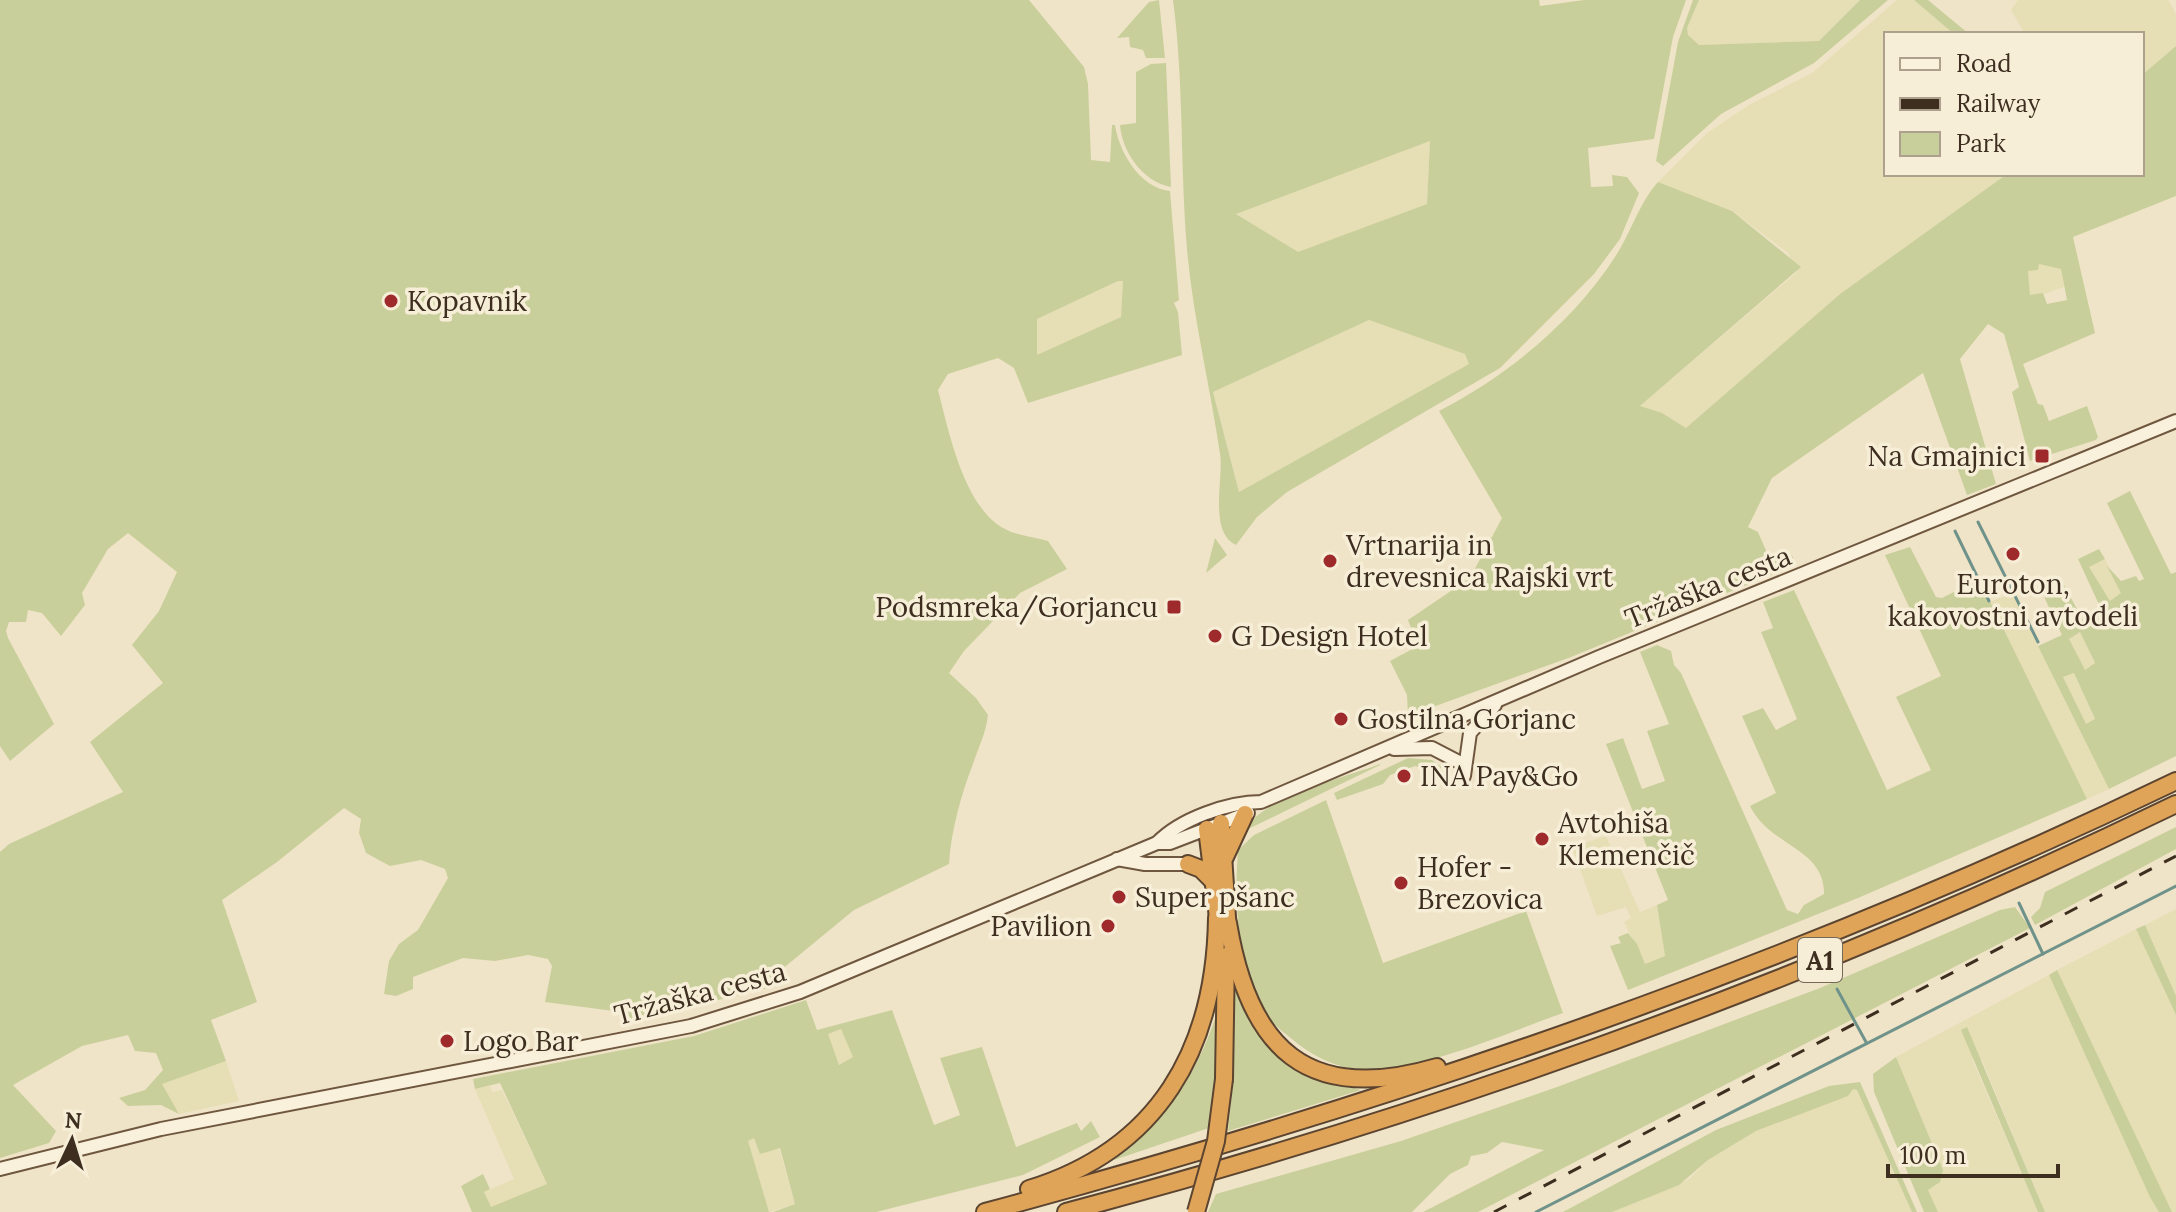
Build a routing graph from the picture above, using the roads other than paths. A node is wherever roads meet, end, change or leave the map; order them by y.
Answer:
1 (2176, 421) edge
2 (1504, 698) junction
3 (1378, 751) junction
4 (1459, 762) dead end
5 (1464, 776) dead end
6 (2176, 781) edge
7 (1261, 802) junction
8 (2176, 804) edge
9 (1245, 814) junction
10 (1214, 826) junction
11 (1157, 843) junction
12 (1225, 857) junction
13 (1117, 859) junction
14 (1188, 864) joint
15 (1213, 881) junction
16 (1223, 920) junction
17 (1497, 1057) junction
18 (0, 1169) edge
19 (984, 1212) edge
20 (1066, 1212) edge
21 (1196, 1212) edge

1 - 2 main road, Tržaška cesta
2 - 3 main road, Tržaška cesta
2 - 5 main road
3 - 4 main road
3 - 7 main road, Tržaška cesta
6 - 17 highway, A1
7 - 9 main road, Tržaška cesta
7 - 11 main road, Tržaška cesta
8 - 20 highway, A1
9 - 10 main road, Tržaška cesta
9 - 12 highway
10 - 11 main road, Tržaška cesta
10 - 12 highway
10 - 15 highway
11 - 13 main road, Tržaška cesta
12 - 16 highway
13 - 14 main road
13 - 18 main road, Tržaška cesta
14 - 15 highway
15 - 16 highway
16 - 17 highway
16 - 19 highway
16 - 21 highway, bridge
17 - 19 highway, A1

